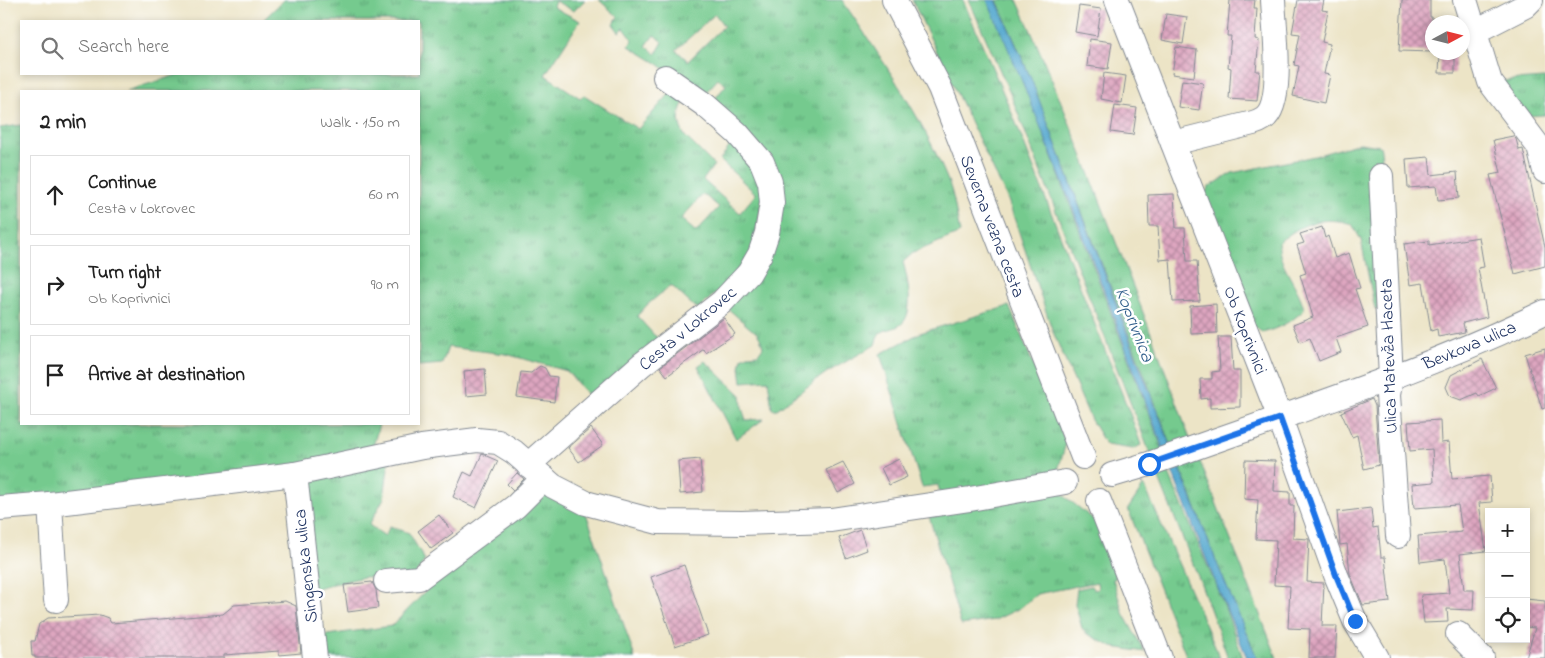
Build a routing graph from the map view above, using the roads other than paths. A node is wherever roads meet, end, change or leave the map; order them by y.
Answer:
1 (894, 0) edge
2 (1117, 0) edge
3 (1273, 0) edge
4 (1465, 0) edge
5 (1531, 0) edge
6 (1474, 32) junction
7 (665, 77) dead end
8 (1173, 143) junction
9 (1545, 171) edge
10 (1380, 176) dead end
11 (1545, 312) edge
12 (1391, 378) junction
13 (1280, 418) junction
14 (1083, 457) junction
15 (536, 471) junction
16 (295, 474) junction
17 (1112, 475) junction
18 (1066, 482) junction
19 (1099, 501) junction
20 (50, 504) junction
21 (0, 508) edge
22 (1398, 536) dead end
23 (386, 581) dead end
24 (56, 600) dead end
25 (1458, 634) dead end
26 (315, 658) edge
27 (1160, 658) edge
28 (1377, 658) edge
29 (1482, 658) edge

1 - 14 street, Severna vezna cesta
2 - 8 street, Ob Koprivnici
3 - 8 street
4 - 6 street
5 - 6 street
6 - 9 street
7 - 15 street, Cesta v Lokrovec
8 - 13 street, Ob Koprivnici
10 - 12 street, Ulica Matevža Haceta
11 - 12 street, Bevkova ulica
12 - 13 street, Bevkova ulica
12 - 22 street, Ulica Matevža Haceta
13 - 17 street
13 - 28 street, Ob Koprivnici
14 - 17 street
14 - 18 street
15 - 16 street
15 - 18 street
15 - 23 street, Cesta v Lokrovec
16 - 20 street
16 - 26 street, Singenska ulica
17 - 19 street
18 - 19 street
19 - 27 street
20 - 21 street
20 - 24 street
25 - 29 street

